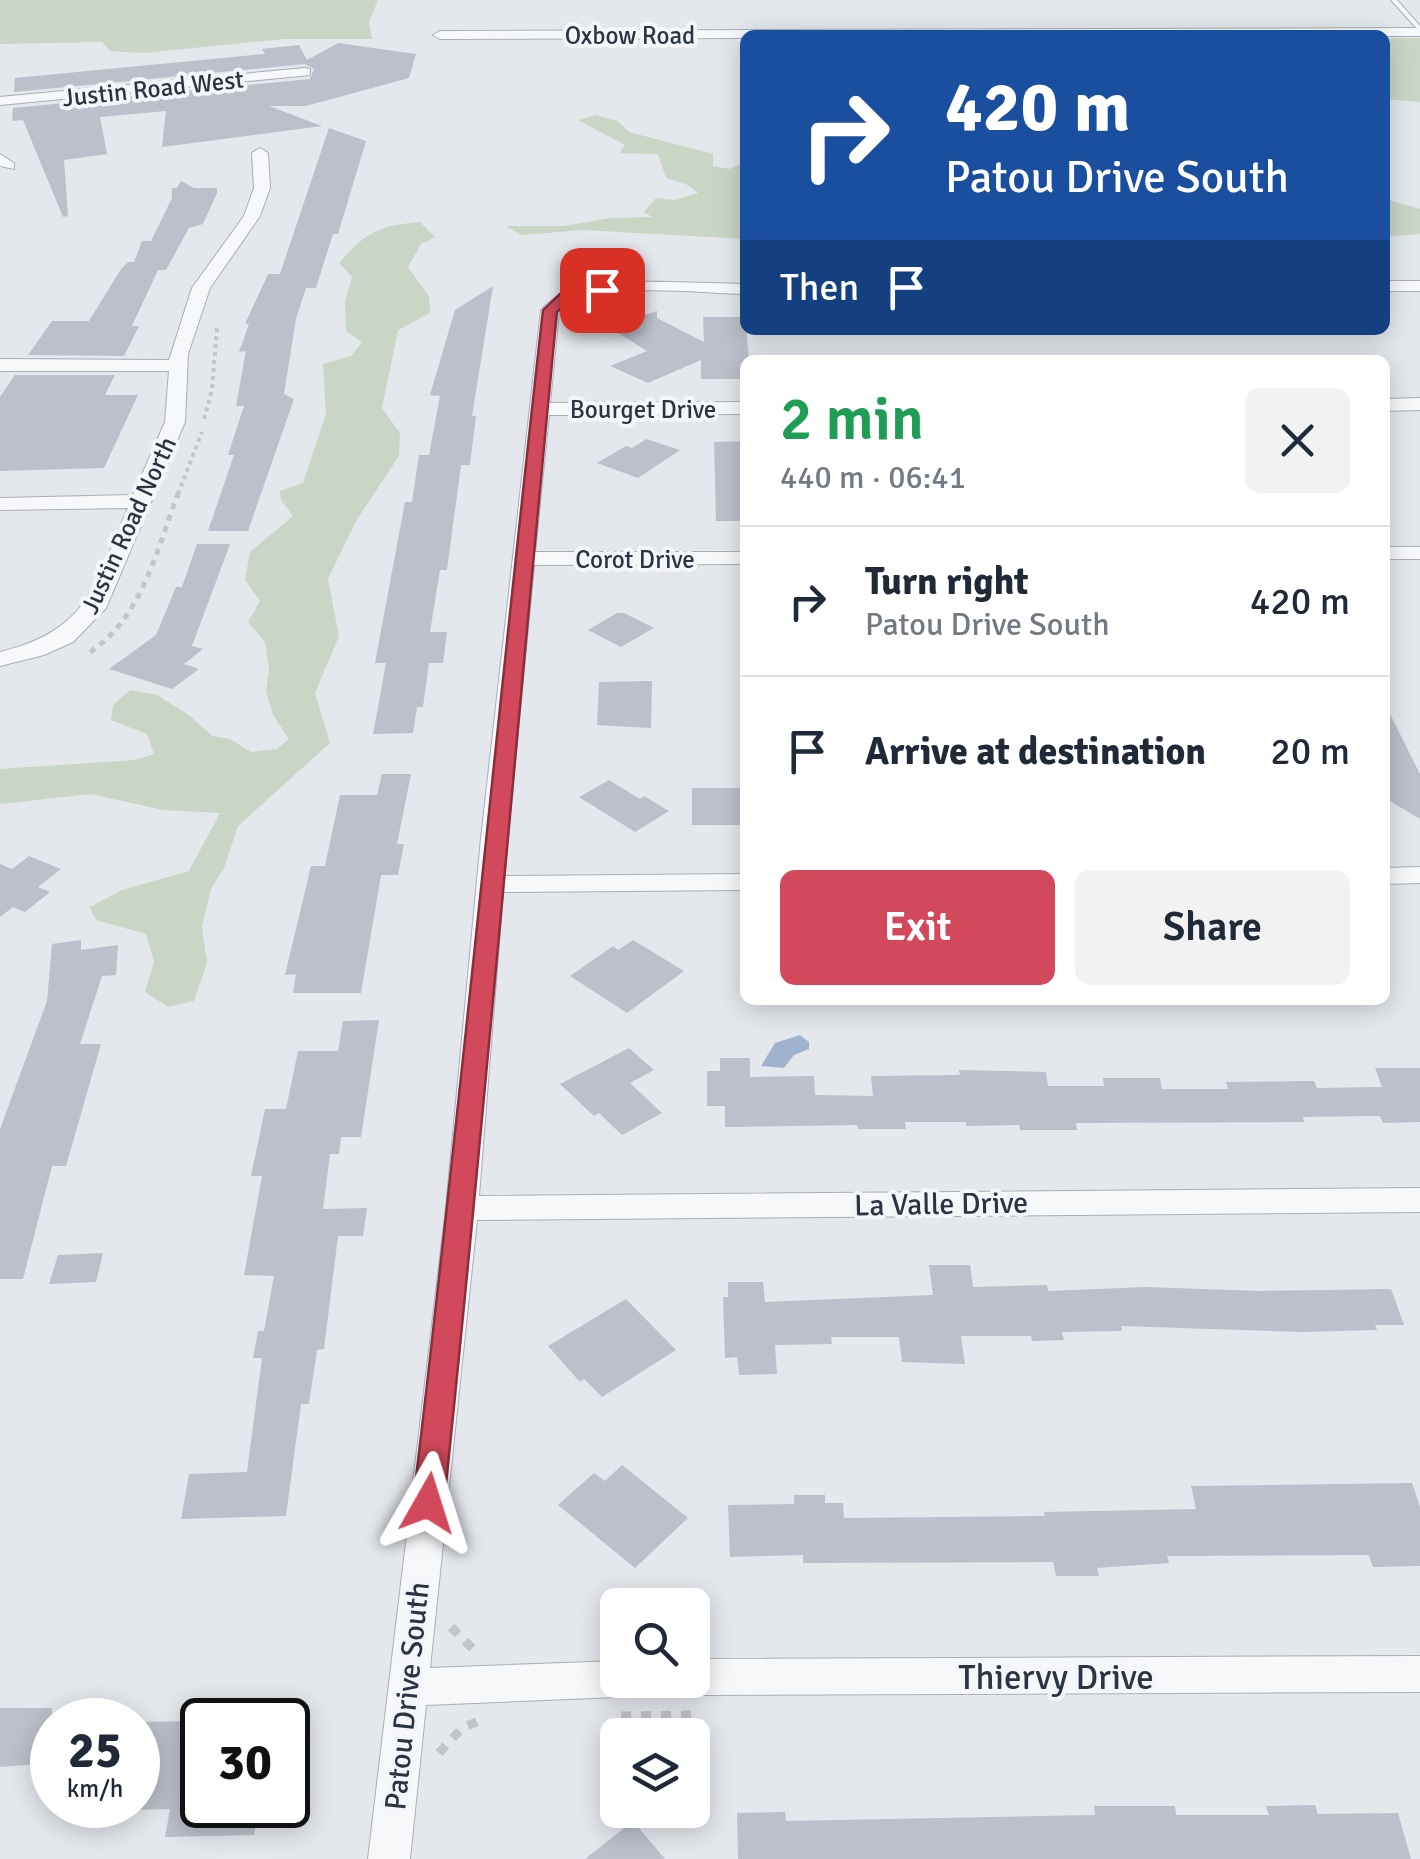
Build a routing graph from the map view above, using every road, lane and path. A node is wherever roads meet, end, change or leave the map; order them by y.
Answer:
1 (1394, 0) edge
2 (1390, 31) edge
3 (1420, 31) edge
4 (740, 34) edge
5 (440, 35) dead end
6 (305, 72) dead end
7 (0, 101) edge
8 (260, 153) dead end
9 (1390, 286) edge
10 (1420, 286) edge
11 (740, 289) edge
12 (0, 365) edge
13 (180, 366) junction
14 (1420, 404) edge
15 (1390, 405) edge
16 (740, 408) edge
17 (542, 409) junction
18 (142, 501) junction
19 (0, 504) edge
20 (1390, 553) edge
21 (1420, 553) edge
22 (740, 558) edge
23 (524, 559) junction
24 (0, 660) edge
25 (1420, 875) edge
26 (1390, 876) edge
27 (740, 882) edge
28 (492, 884) junction
29 (1420, 1200) edge
30 (462, 1208) junction
31 (1420, 1674) edge
32 (710, 1677) edge
33 (600, 1681) edge
34 (408, 1687) junction
35 (720, 1715) dead end
36 (600, 1716) dead end
37 (489, 1719) dead end
38 (430, 1770) dead end
39 (389, 1859) edge

1 - 3 lane
2 - 3 street, Oxbow Road
4 - 5 street, Oxbow Road
6 - 7 street, Justin Road West
8 - 13 street, Justin Road North
9 - 10 street
11 - 17 street, Patou Drive South
12 - 13 street
13 - 18 street, Justin Road North
14 - 15 street
16 - 17 street, Bourget Drive
17 - 23 street, Patou Drive South
18 - 19 street
18 - 24 street, Justin Road North
20 - 21 street
22 - 23 street, Corot Drive
23 - 28 street, Patou Drive South
25 - 26 street
27 - 28 street
28 - 30 street, Patou Drive South
29 - 30 street, La Valle Drive
30 - 34 street, Patou Drive South
31 - 32 street, Thiervy Drive
33 - 34 street
34 - 39 street, Patou Drive South
35 - 36 path
37 - 38 path

